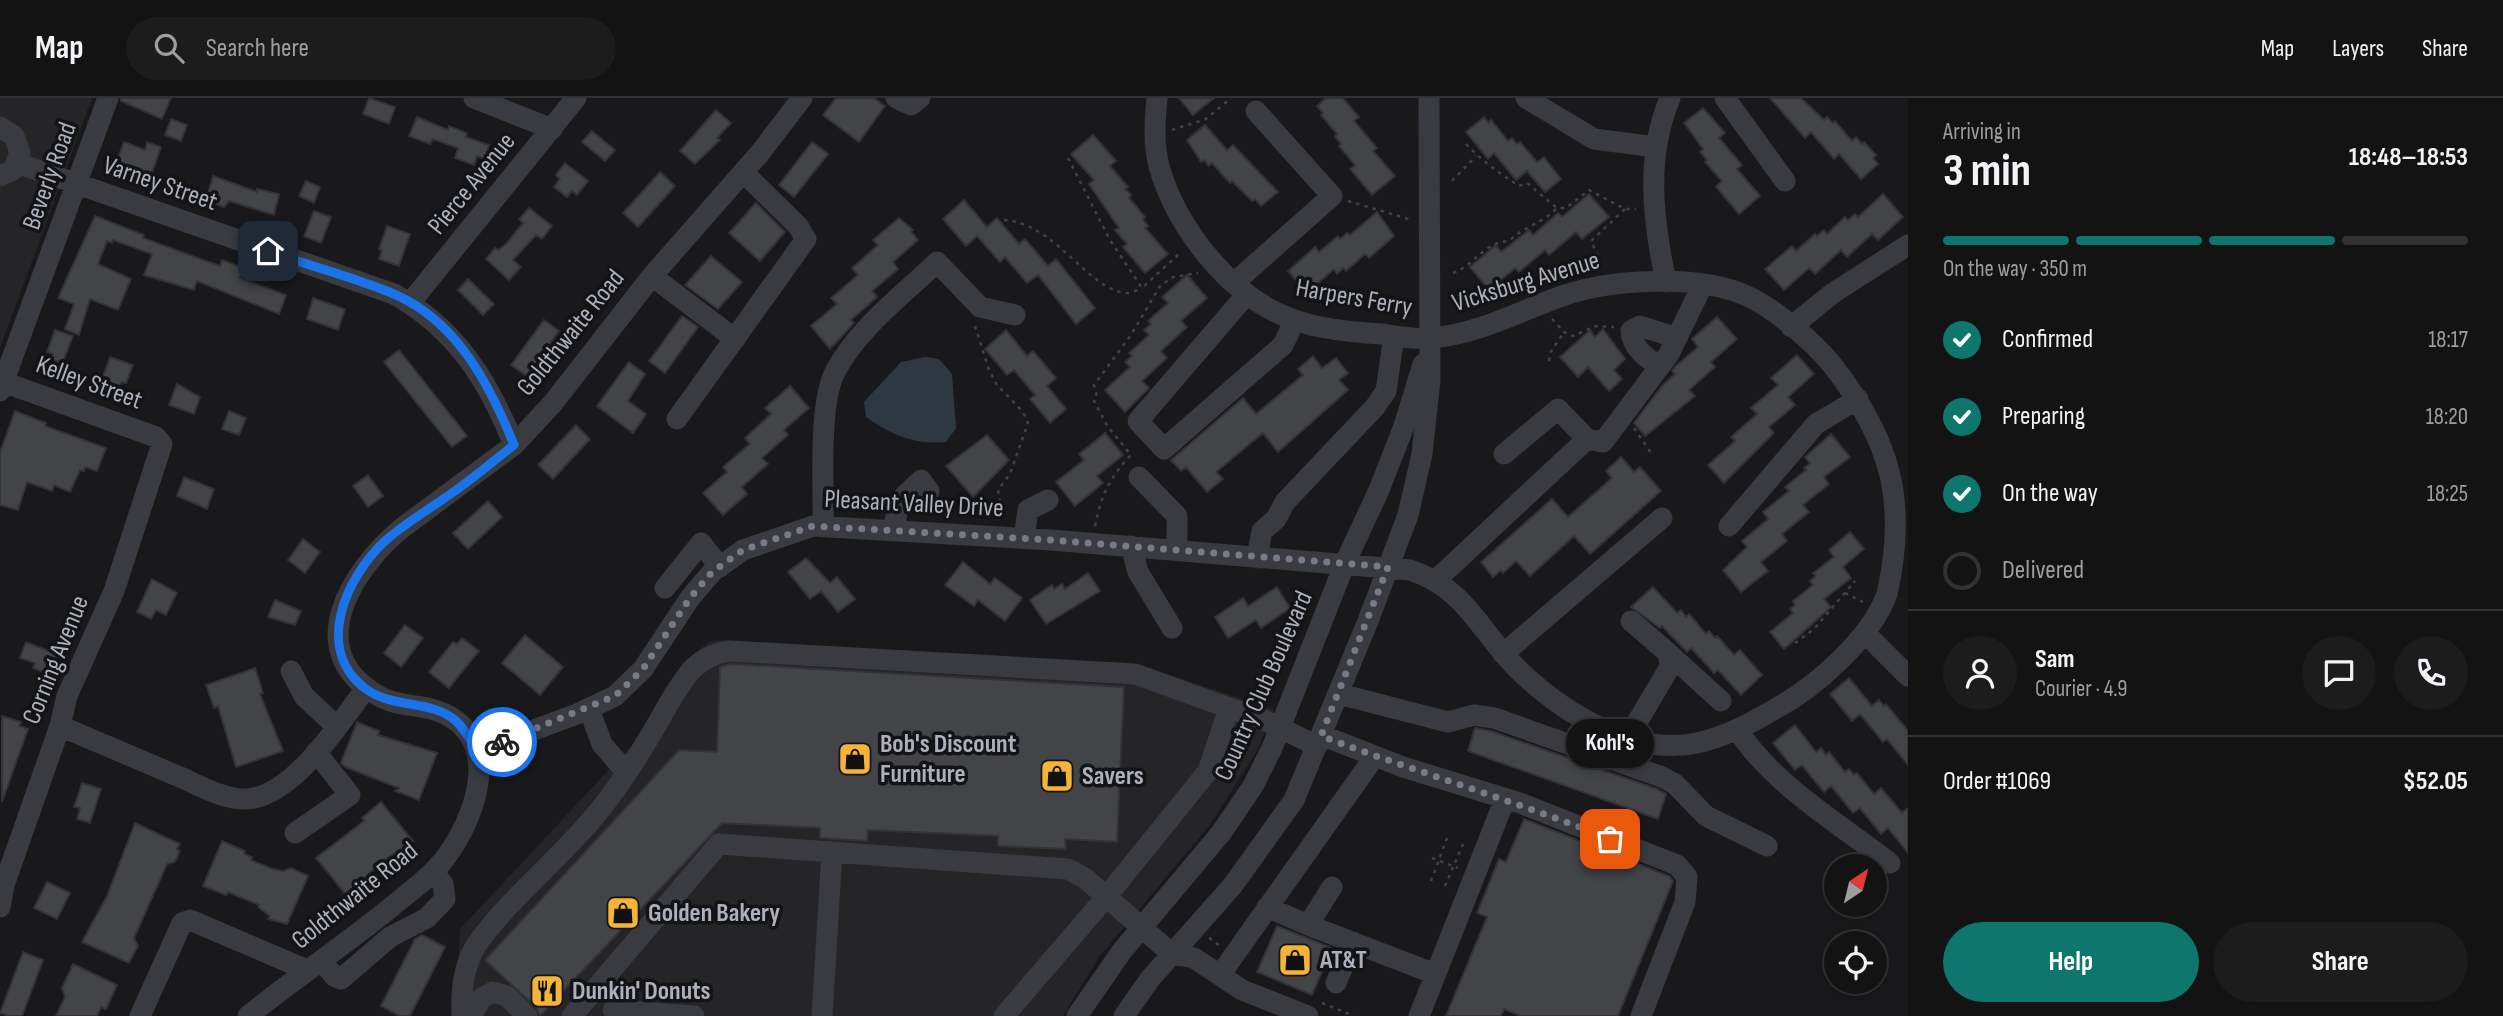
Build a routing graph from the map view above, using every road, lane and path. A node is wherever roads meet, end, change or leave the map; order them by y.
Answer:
1 (108, 98) edge
2 (474, 98) edge
3 (576, 98) edge
4 (802, 98) edge
5 (896, 98) edge
6 (920, 98) edge
7 (1157, 98) edge
8 (1231, 98) edge
9 (1429, 98) edge
10 (1527, 98) edge
11 (1670, 98) edge
12 (1732, 101) edge
13 (1256, 111) dead end
14 (0, 127) edge
15 (552, 129) junction
16 (1155, 134) junction
17 (1466, 144) dead end
18 (1656, 147) junction
19 (1477, 155) junction
20 (1068, 158) dead end
21 (17, 163) junction
22 (743, 172) junction
23 (0, 176) edge
24 (1452, 181) dead end
25 (1785, 181) dead end
26 (78, 185) junction
27 (1332, 196) junction
28 (1654, 206) junction
29 (1557, 208) junction
30 (1625, 209) junction
31 (1004, 220) dead end
32 (1412, 220) dead end
33 (1196, 238) junction
34 (1908, 245) edge
35 (1598, 256) dead end
36 (1201, 273) dead end
37 (1453, 273) dead end
38 (652, 276) junction
39 (1666, 282) junction
40 (1702, 286) junction
41 (1142, 288) junction
42 (1241, 288) junction
43 (410, 303) junction
44 (992, 309) junction
45 (1549, 314) dead end
46 (1015, 315) dead end
47 (1295, 320) junction
48 (1790, 327) junction
49 (1631, 331) junction
50 (1564, 332) junction
51 (1394, 336) junction
52 (735, 338) junction
53 (1677, 338) junction
54 (1431, 339) junction
55 (1549, 360) dead end
56 (1660, 365) junction
57 (2, 387) edge
58 (1858, 399) junction
59 (1624, 415) junction
60 (677, 419) dead end
61 (156, 436) joint
62 (1587, 439) junction
63 (514, 445) junction
64 (1504, 454) dead end
65 (1653, 456) dead end
66 (1903, 473) edge
67 (1139, 477) dead end
68 (929, 491) dead end
69 (1048, 500) dead end
70 (1662, 518) dead end
71 (996, 519) dead end
72 (823, 526) junction
73 (1095, 526) dead end
74 (1729, 526) dead end
75 (893, 530) junction
76 (1024, 538) junction
77 (1131, 546) junction
78 (1177, 550) junction
79 (1257, 558) junction
80 (1345, 564) junction
81 (720, 567) junction
82 (1388, 567) junction
83 (1436, 580) junction
84 (1855, 581) dead end
85 (664, 588) dead end
86 (1845, 593) junction
87 (1866, 604) dead end
88 (1631, 621) dead end
89 (1172, 628) dead end
90 (1865, 633) junction
91 (1795, 643) dead end
92 (1667, 652) junction
93 (1503, 654) junction
94 (292, 671) dead end
95 (1908, 674) edge
96 (366, 688) junction
97 (1339, 694) junction
98 (1721, 701) dead end
99 (1229, 708) junction
100 (589, 709) junction
101 (60, 726) junction
102 (337, 727) junction
103 (1281, 728) junction
104 (1737, 729) junction
105 (1629, 736) junction
106 (1319, 741) junction
107 (477, 751) junction
108 (316, 752) junction
109 (1375, 756) junction
110 (627, 773) junction
111 (1505, 799) junction
112 (295, 833) dead end
113 (1447, 838) dead end
114 (1462, 844) dead end
115 (1767, 846) dead end
116 (832, 852) junction
117 (1432, 858) dead end
118 (1438, 861) junction
119 (1889, 863) dead end
120 (1453, 866) junction
121 (1464, 870) dead end
122 (434, 872) junction
123 (1431, 881) dead end
124 (1445, 886) dead end
125 (1332, 887) dead end
126 (1107, 896) junction
127 (0, 906) edge
128 (1267, 907) junction
129 (1308, 925) junction
130 (1143, 926) junction
131 (1206, 936) dead end
132 (1353, 943) junction
133 (1172, 954) junction
134 (1233, 956) junction
135 (618, 964) junction
136 (314, 965) junction
137 (1435, 974) junction
138 (1220, 975) junction
139 (1336, 983) dead end
140 (1312, 1008) edge
141 (612, 1013) edge
142 (140, 1016) edge
143 (248, 1016) edge
144 (462, 1016) edge
145 (471, 1016) edge
146 (527, 1016) edge
147 (572, 1016) edge
148 (694, 1016) edge
149 (822, 1016) edge
150 (1004, 1016) edge
151 (1077, 1016) edge
152 (1124, 1016) edge
153 (1354, 1016) edge
154 (1419, 1016) edge
155 (1641, 1016) edge

1 - 26 street, Beverly Road
2 - 15 street
3 - 15 street, Pierce Avenue
4 - 22 street, Goldthwaite Road
5 - 6 street
7 - 16 street, Harpers Ferry
8 - 16 path
9 - 54 street, Country Club Boulevard
10 - 18 street
11 - 18 street
12 - 25 street
13 - 27 street
14 - 21 street
15 - 43 street, Pierce Avenue
16 - 33 street, Harpers Ferry
17 - 19 path
18 - 28 street
19 - 24 path
19 - 29 path
20 - 41 path
21 - 23 street
21 - 26 street, Varney Street
22 - 38 street, Goldthwaite Road
22 - 52 street
26 - 43 street, Varney Street
26 - 57 street, Beverly Road
27 - 32 path
27 - 42 street
28 - 30 path
28 - 39 street
29 - 30 path
29 - 37 path
30 - 35 path
31 - 41 path
33 - 41 path
33 - 42 street, Harpers Ferry
34 - 48 street
36 - 73 path
38 - 52 street
38 - 63 street, Goldthwaite Road
39 - 40 street, Vicksburg Avenue
39 - 54 street, Vicksburg Avenue
40 - 48 street, Vicksburg Avenue
40 - 53 street
42 - 47 street, Harpers Ferry
42 - 47 street
43 - 63 street, Varney Street
44 - 46 street
44 - 71 path
44 - 72 street
45 - 50 path
47 - 51 street, Harpers Ferry
48 - 58 street, Vicksburg Avenue
49 - 50 path
49 - 53 street
49 - 56 street
50 - 55 path
51 - 54 street, Harpers Ferry
51 - 79 street
52 - 60 street
53 - 56 street
54 - 80 street, Country Club Boulevard
54 - 82 street, Country Club Boulevard
56 - 59 street
57 - 61 street, Kelley Street
58 - 66 street, Vicksburg Avenue
58 - 74 street
59 - 62 street
59 - 65 path
61 - 101 street, Corning Avenue
62 - 64 street
62 - 83 street
63 - 96 street, Goldthwaite Road
66 - 90 street, Vicksburg Avenue
67 - 78 street
68 - 75 street
69 - 76 street
70 - 93 street
72 - 75 street, Pleasant Valley Drive
72 - 81 street, Pleasant Valley Drive
75 - 76 street, Pleasant Valley Drive
76 - 77 street, Pleasant Valley Drive
77 - 78 street, Pleasant Valley Drive
77 - 89 street
78 - 79 street, Pleasant Valley Drive
79 - 80 street, Pleasant Valley Drive
80 - 82 street, Pleasant Valley Drive
80 - 103 street, Country Club Boulevard
81 - 85 street
81 - 100 street, Pleasant Valley Drive
82 - 83 street, Vicksburg Avenue
82 - 97 street, Country Club Boulevard
83 - 93 street, Vicksburg Avenue
84 - 86 path
86 - 87 path
86 - 91 path
88 - 92 street
90 - 95 street
90 - 104 street, Vicksburg Avenue
92 - 98 street
92 - 105 street
93 - 105 street, Vicksburg Avenue
94 - 102 street
96 - 102 street
96 - 107 street, Goldthwaite Road
97 - 106 street, Country Club Boulevard
97 - 115 street
99 - 103 street
99 - 110 street
99 - 126 street
100 - 107 street, Pleasant Valley Drive
100 - 110 street
101 - 108 street
101 - 127 street, Corning Avenue
102 - 108 street
103 - 106 street
103 - 130 street, Country Club Boulevard
104 - 105 street, Vicksburg Avenue
104 - 119 street
106 - 109 street
106 - 133 street, Country Club Boulevard
107 - 122 street, Goldthwaite Road
108 - 112 street
109 - 111 street
109 - 128 street
110 - 144 street
111 - 137 street
111 - 155 street
113 - 118 path
114 - 120 path
116 - 126 street
116 - 135 street
116 - 149 street
117 - 118 path
118 - 120 path
118 - 123 path
120 - 121 path
120 - 124 path
122 - 136 street, Goldthwaite Road
122 - 136 street
125 - 129 street
126 - 130 street
126 - 150 street
128 - 129 street
128 - 134 street
129 - 132 street
130 - 133 street
130 - 151 street, Country Club Boulevard
131 - 134 path
132 - 137 street
132 - 139 street
133 - 138 street
133 - 152 street, Country Club Boulevard
134 - 138 street
135 - 141 street
135 - 147 street
136 - 142 street
136 - 143 street, Goldthwaite Road
137 - 154 street
138 - 140 street
140 - 153 path
141 - 148 street
145 - 146 street

